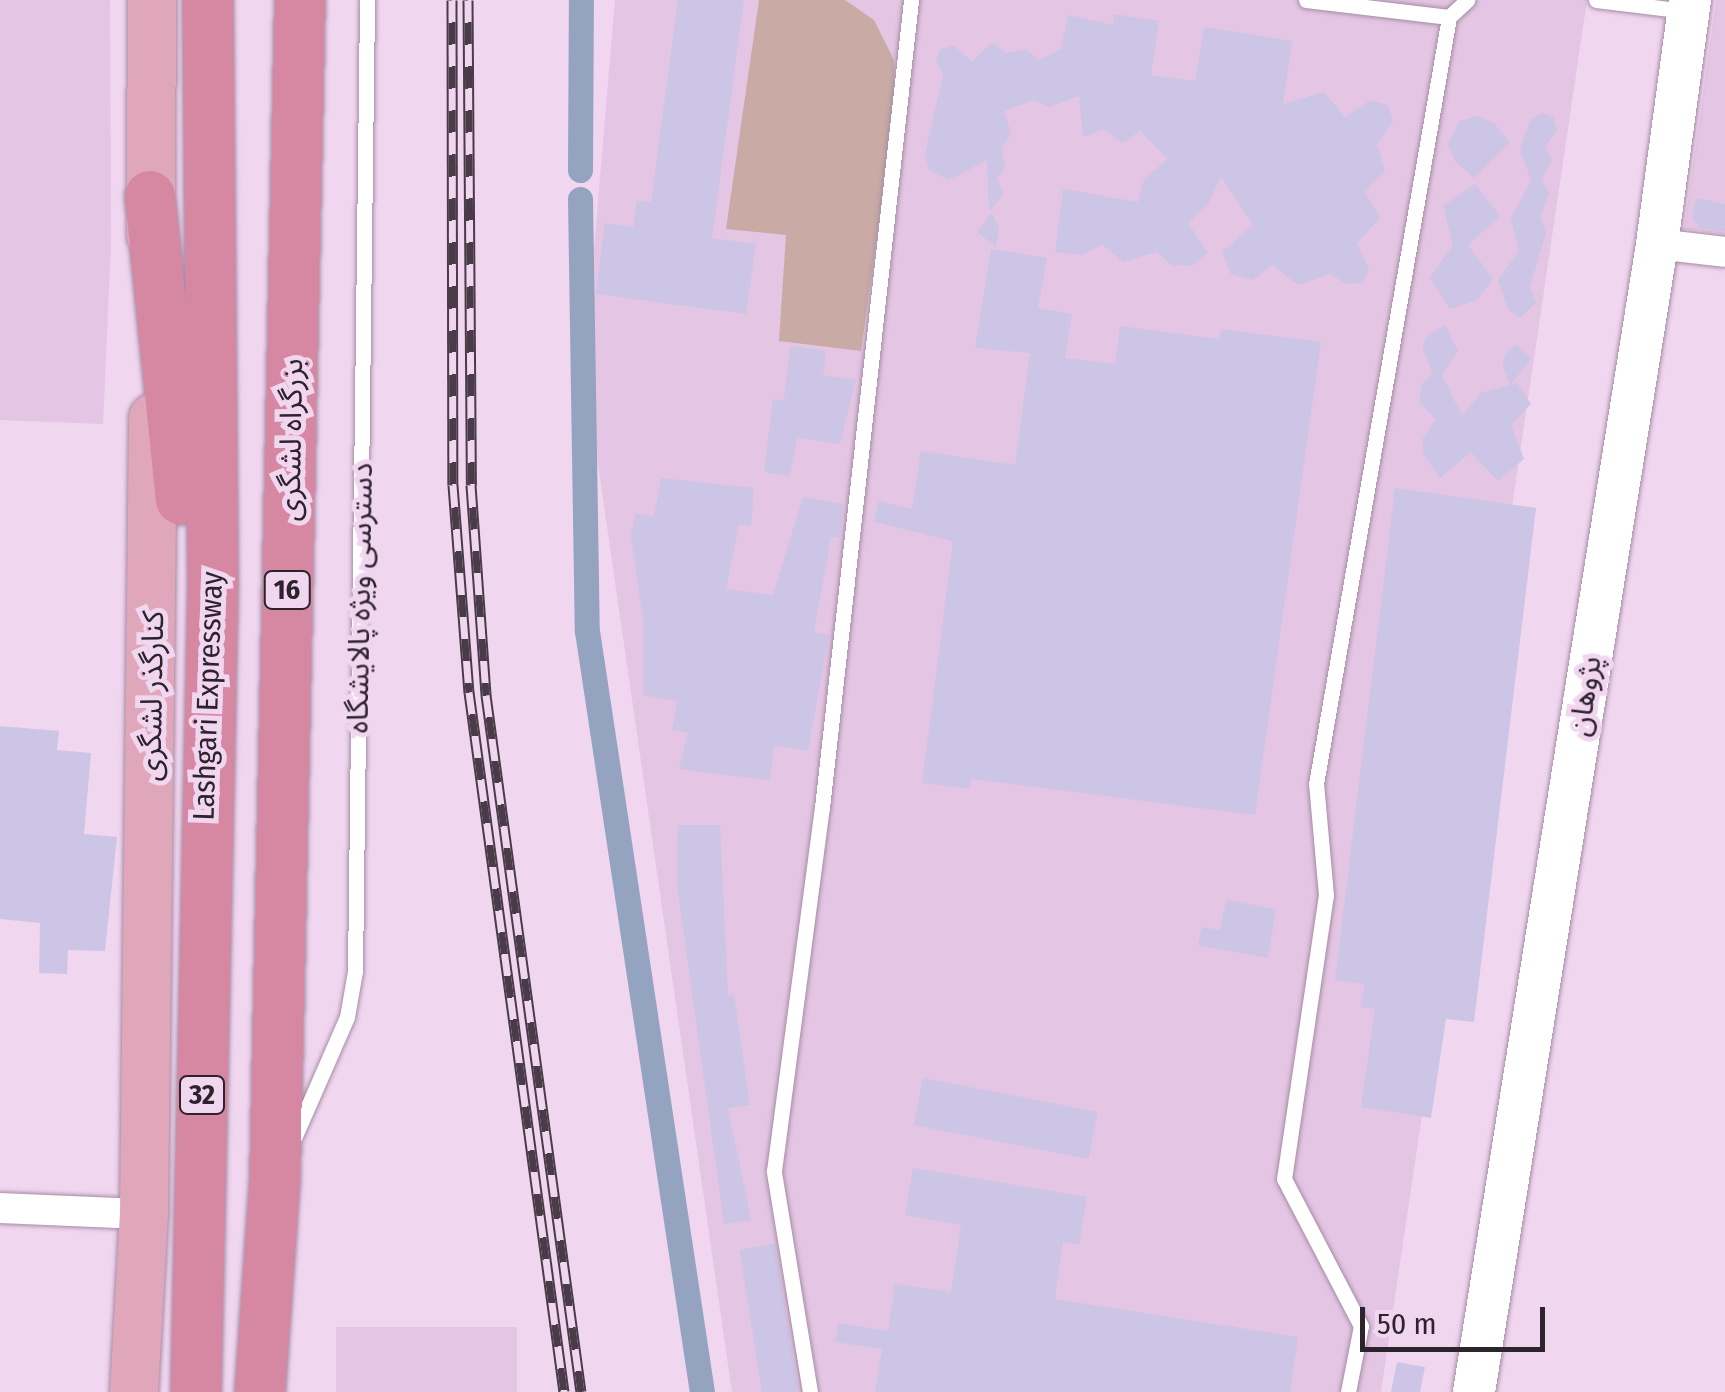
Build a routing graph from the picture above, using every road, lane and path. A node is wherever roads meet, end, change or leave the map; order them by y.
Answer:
1 (152, 0) edge
2 (208, 0) edge
3 (300, 0) edge
4 (367, 0) edge
5 (911, 0) edge
6 (1306, 0) edge
7 (1467, 0) edge
8 (1596, 0) edge
9 (1689, 6) edge
10 (1448, 17) junction
11 (150, 196) junction
12 (1657, 244) junction
13 (1725, 252) edge
14 (204, 798) junction
15 (274, 1180) junction
16 (0, 1208) edge
17 (144, 1214) junction
18 (134, 1392) edge
19 (196, 1392) edge
20 (260, 1392) edge
21 (810, 1392) edge
22 (1348, 1392) edge
23 (1474, 1392) edge

1 - 11 main road, کنارگذر لشگری
2 - 14 highway, Lashgari Expressway
3 - 15 highway, بزرگراه لشگری / 16
4 - 15 lane, دسترسی ویژه پالایشگاه
5 - 21 lane
6 - 10 lane
7 - 10 lane
8 - 9 lane
9 - 12 main road, پژوهان
10 - 22 lane
11 - 14 highway
11 - 17 main road, کنارگذر لشگری
12 - 13 street
12 - 23 main road, پژوهان
14 - 19 highway, Lashgari Expressway / 32
15 - 20 highway
16 - 17 street
17 - 18 main road, کنارگذر لشگری

